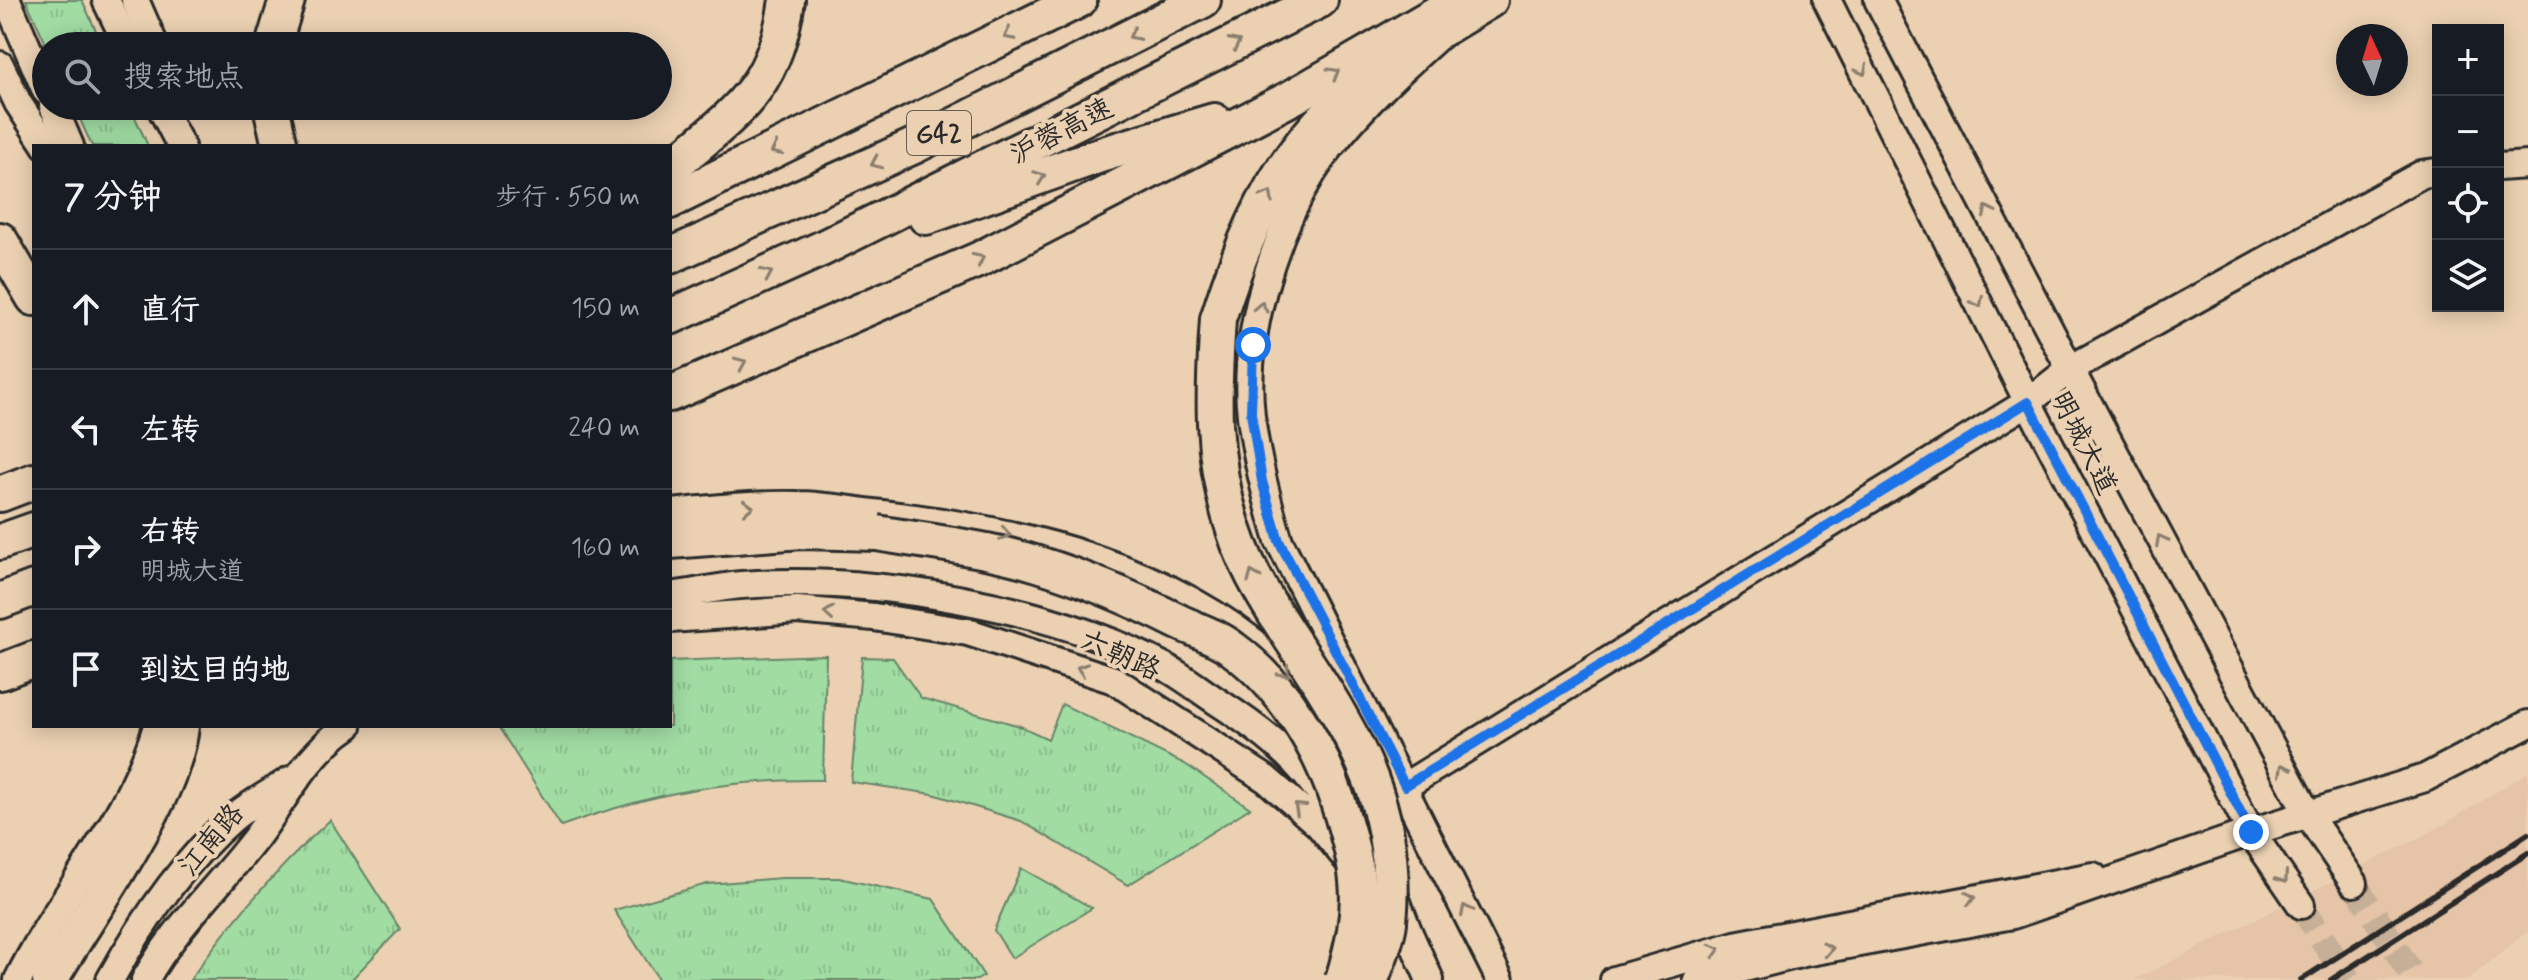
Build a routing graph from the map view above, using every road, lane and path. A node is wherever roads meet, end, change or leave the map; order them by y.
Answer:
1 (7, 0) edge
2 (106, 0) edge
3 (135, 0) edge
4 (287, 0) edge
5 (787, 0) edge
6 (1079, 0) edge
7 (1203, 0) edge
8 (1320, 0) edge
9 (1490, 0) edge
10 (1827, 0) edge
11 (1878, 0) edge
12 (1460, 9) edge
13 (121, 32) edge
14 (149, 32) edge
15 (277, 32) edge
16 (32, 58) edge
17 (0, 65) edge
18 (1291, 98) junction
19 (59, 120) edge
20 (167, 120) edge
21 (182, 120) edge
22 (274, 120) edge
23 (45, 144) edge
24 (69, 144) edge
25 (180, 144) edge
26 (191, 144) edge
27 (280, 144) edge
28 (2528, 165) edge
29 (672, 166) edge
30 (2504, 167) edge
31 (2432, 173) edge
32 (672, 200) edge
33 (0, 240) edge
34 (821, 249) junction
35 (672, 255) edge
36 (32, 295) edge
37 (672, 316) edge
38 (2070, 369) junction
39 (672, 393) edge
40 (2028, 402) junction
41 (672, 513) edge
42 (32, 531) edge
43 (672, 541) edge
44 (0, 542) edge
45 (32, 589) edge
46 (672, 596) edge
47 (0, 601) edge
48 (672, 619) edge
49 (32, 660) edge
50 (0, 672) edge
51 (2528, 724) edge
52 (156, 728) edge
53 (181, 728) edge
54 (331, 731) edge
55 (302, 772) junction
56 (1405, 786) junction
57 (2308, 815) junction
58 (2251, 832) junction
59 (1352, 845) junction
60 (2152, 867) junction
61 (2354, 883) tunnel mouth
62 (2301, 905) tunnel mouth
63 (1408, 931) junction
64 (1356, 935) junction
65 (18, 980) edge
66 (50, 980) edge
67 (110, 980) edge
68 (145, 980) edge
69 (1343, 980) edge
70 (1350, 980) edge
71 (1371, 980) edge
72 (1430, 980) edge
73 (1500, 980) edge
74 (1614, 980) edge
75 (1697, 980) edge

1 - 16 street
2 - 13 street
3 - 14 street
4 - 15 highway
5 - 29 highway
6 -> 32 highway
7 -> 35 highway, 沪蓉高速 / G42
34 -> 8 highway, 沪蓉高速 / G42
9 - 12 highway
10 -> 40 street, 明城大道
38 -> 11 street, 明城大道
18 -> 12 highway
56 -> 12 street
71 -> 12 highway, bridge
17 - 23 street
34 -> 18 highway
39 -> 18 highway
19 - 24 street
20 - 25 street
21 - 26 street
22 - 27 highway
28 - 30 street
31 - 38 street
33 - 36 highway
37 -> 34 highway, 沪蓉高速 / G42
38 - 40 street
57 -> 38 street, 明城大道
40 - 56 street
40 - 58 street, 明城大道
41 -> 63 street
42 - 44 highway
43 - 59 highway, bridge
45 - 47 highway
46 - 59 street, bridge
63 -> 48 street, 六朝路
49 - 50 highway
51 - 57 street
52 - 65 street
53 - 66 highway
54 - 55 street, 江南路
55 - 67 street
55 - 68 street, 江南路
73 -> 56 street
57 - 58 street
57 - 61 street, 明城大道
58 - 60 street
58 -> 62 street, 明城大道
59 - 64 highway, bridge
74 -> 60 street
75 -> 60 street
63 - 72 street, 六朝路
64 - 69 highway, bridge
64 - 70 highway, bridge

